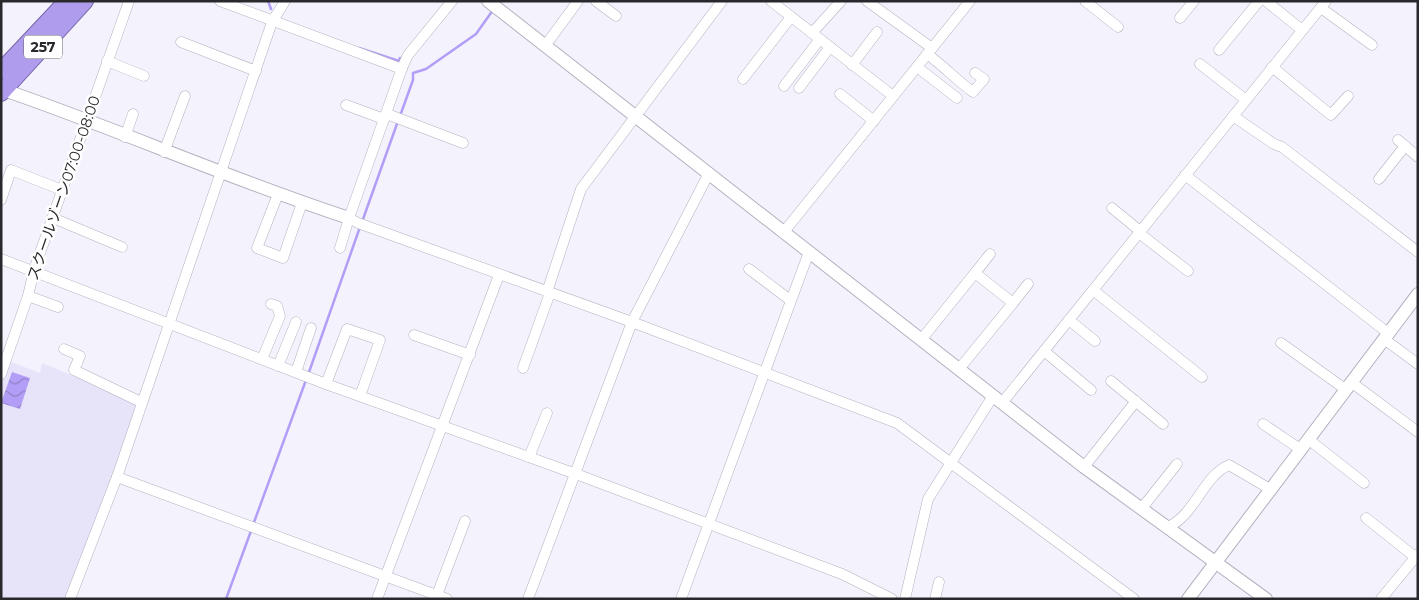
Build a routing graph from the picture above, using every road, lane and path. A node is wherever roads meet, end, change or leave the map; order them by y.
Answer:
1 (67, 1) edge
2 (85, 1) edge
3 (128, 1) edge
4 (220, 1) edge
5 (286, 1) edge
6 (452, 1) edge
7 (578, 1) edge
8 (596, 1) edge
9 (722, 1) edge
10 (771, 1) edge
11 (841, 1) edge
12 (867, 1) edge
13 (970, 1) edge
14 (1085, 1) edge
15 (1194, 1) edge
16 (1259, 1) edge
17 (1266, 1) edge
18 (1323, 4) edge
19 (495, 6) edge
20 (616, 16) dead end
21 (791, 17) junction
22 (1180, 18) dead end
23 (272, 22) junction
24 (1118, 27) dead end
25 (1302, 30) junction
26 (877, 32) dead end
27 (816, 36) junction
28 (181, 42) dead end
29 (1372, 45) dead end
30 (545, 46) junction
31 (830, 47) junction
32 (1219, 50) dead end
33 (930, 51) junction
34 (107, 61) junction
35 (852, 64) junction
36 (1200, 64) dead end
37 (404, 65) junction
38 (917, 67) junction
39 (1272, 68) junction
40 (1, 71) edge
41 (256, 71) junction
42 (976, 72) dead end
43 (144, 76) dead end
44 (743, 79) dead end
45 (784, 86) dead end
46 (799, 88) dead end
47 (2, 90) edge
48 (840, 94) dead end
49 (184, 96) dead end
50 (892, 96) junction
51 (1348, 96) dead end
52 (957, 98) dead end
53 (1246, 100) junction
54 (346, 106) dead end
55 (133, 114) dead end
56 (386, 116) junction
57 (1233, 116) junction
58 (636, 117) junction
59 (87, 119) junction
60 (874, 121) junction
61 (125, 137) junction
62 (462, 143) dead end
63 (164, 152) junction
64 (1418, 157) edge
65 (220, 173) junction
66 (709, 174) junction
67 (1185, 175) junction
68 (1380, 179) dead end
69 (62, 190) junction
70 (278, 194) junction
71 (1, 200) edge
72 (302, 203) junction
73 (1112, 208) dead end
74 (53, 218) junction
75 (358, 223) junction
76 (1139, 232) junction
77 (783, 233) junction
78 (122, 247) dead end
79 (340, 248) dead end
80 (809, 252) junction
81 (1418, 252) edge
82 (990, 254) dead end
83 (1, 258) edge
84 (749, 269) dead end
85 (34, 270) junction
86 (1188, 271) dead end
87 (975, 273) junction
88 (499, 275) junction
89 (1028, 284) dead end
90 (1093, 290) junction
91 (548, 293) junction
92 (1418, 294) edge
93 (28, 296) junction
94 (790, 300) junction
95 (1013, 302) junction
96 (272, 304) dead end
97 (58, 307) dead end
98 (1069, 320) junction
99 (296, 322) dead end
100 (632, 322) junction
101 (169, 323) junction
102 (311, 328) dead end
103 (414, 335) dead end
104 (1386, 336) junction
105 (920, 340) junction
106 (1096, 341) dead end
107 (1281, 343) dead end
108 (64, 349) dead end
109 (1044, 351) junction
110 (470, 355) junction
111 (262, 359) junction
112 (1418, 364) edge
113 (278, 366) junction
114 (523, 368) dead end
115 (959, 369) junction
116 (764, 373) junction
117 (1, 374) edge
118 (306, 376) junction
119 (1202, 377) dead end
120 (1111, 380) dead end
121 (326, 384) junction
122 (1348, 386) junction
123 (1092, 390) dead end
124 (360, 396) junction
125 (998, 400) junction
126 (1136, 401) junction
127 (141, 402) junction
128 (547, 413) dead end
129 (1162, 424) dead end
130 (1263, 424) dead end
131 (442, 426) junction
132 (1418, 432) edge
133 (1304, 444) junction
134 (529, 458) junction
135 (950, 462) junction
136 (1177, 464) dead end
137 (1084, 467) junction
138 (576, 474) junction
139 (117, 477) junction
140 (1364, 483) dead end
141 (1270, 489) junction
142 (1142, 508) junction
143 (1366, 518) dead end
144 (465, 521) dead end
145 (708, 525) junction
146 (1168, 527) junction
147 (1417, 555) edge
148 (1216, 562) junction
149 (385, 577) junction
150 (939, 582) dead end
151 (442, 597) edge
152 (70, 599) edge
153 (377, 599) edge
154 (528, 599) edge
155 (681, 599) edge
156 (892, 599) edge
157 (905, 599) edge
158 (936, 599) edge
159 (1134, 599) edge
160 (1188, 599) edge
161 (1266, 599) edge
162 (1381, 599) edge

1 - 40 highway, 257
2 - 47 highway, 257
3 - 34 street, スクールゾーン07:00-08:00
4 - 23 street
5 - 23 street
6 - 37 street
7 - 30 street
8 - 20 street
9 - 58 street
10 - 21 street
11 - 27 street
12 - 33 street
13 - 33 street
14 - 24 street
15 - 22 street
16 - 32 street
17 - 25 street
18 - 25 street
18 - 29 street
19 - 30 street
21 - 27 street
21 - 44 street
23 - 37 street
23 - 41 street
25 - 39 street
26 - 35 street
27 - 31 street
27 - 45 street
28 - 41 street
30 - 58 street
31 - 35 street
31 - 46 street
33 - 38 street
33 - 42 street
34 - 43 street
34 - 59 street, スクールゾーン07:00-08:00
35 - 50 street
36 - 53 street
37 - 56 street
38 - 50 street
38 - 52 street
39 - 51 street
39 - 53 street
41 - 65 street
47 - 59 street
48 - 60 street
49 - 63 street
50 - 60 street
53 - 57 street
54 - 56 street
55 - 61 street
56 - 62 street
56 - 75 street
57 - 67 street
57 - 81 street
58 - 66 street
58 - 91 street
59 - 61 street
59 - 69 street, スクールゾーン07:00-08:00
60 - 77 street
61 - 63 street
63 - 65 street
64 - 68 street
65 - 70 street
65 - 101 street
66 - 77 street
66 - 100 street
67 - 76 street
67 - 104 street
69 - 71 street
69 - 74 street, スクールゾーン07:00-08:00
70 - 72 street
70 - 72 street
72 - 75 street
73 - 76 street
74 - 78 street
74 - 85 street, スクールゾーン07:00-08:00
75 - 79 street
75 - 88 street
76 - 86 street
76 - 90 street
77 - 80 street
80 - 94 street
80 - 105 street
82 - 87 street
83 - 85 street
84 - 94 street
85 - 93 street, スクールゾーン07:00-08:00
85 - 101 street
87 - 95 street
87 - 105 street
88 - 91 street
88 - 110 street
89 - 95 street
90 - 98 street
90 - 119 street
91 - 100 street
91 - 114 street
92 - 104 street
93 - 97 street
93 - 117 street, スクールゾーン07:00-08:00
94 - 116 street
95 - 115 street
96 - 111 street
98 - 106 street
98 - 109 street
99 - 113 street
100 - 116 street
100 - 138 street
101 - 111 street
101 - 127 street
102 - 118 street
103 - 110 street
104 - 112 street
104 - 122 street
105 - 115 street
107 - 122 street
108 - 127 street
109 - 123 street
109 - 125 street
110 - 131 street
111 - 113 street
113 - 118 street
115 - 125 street
116 - 135 street
116 - 145 street
118 - 121 street
120 - 126 street
121 - 124 street
121 - 124 street
122 - 132 street
122 - 133 street
124 - 131 street
125 - 135 street
125 - 137 street
126 - 129 street
126 - 137 street
127 - 139 street
128 - 134 street
130 - 133 street
131 - 134 street
131 - 149 street
133 - 140 street
133 - 141 street
134 - 138 street
135 - 157 street
135 - 159 street
136 - 142 street
137 - 142 street
138 - 145 street
138 - 154 street
139 - 149 street
139 - 152 street
141 - 146 street
141 - 148 street
142 - 146 street
143 - 147 street
144 - 151 street
145 - 155 street
145 - 156 street
146 - 148 street
147 - 162 street
148 - 160 street
148 - 161 street
149 - 151 street
149 - 153 street
150 - 158 street

